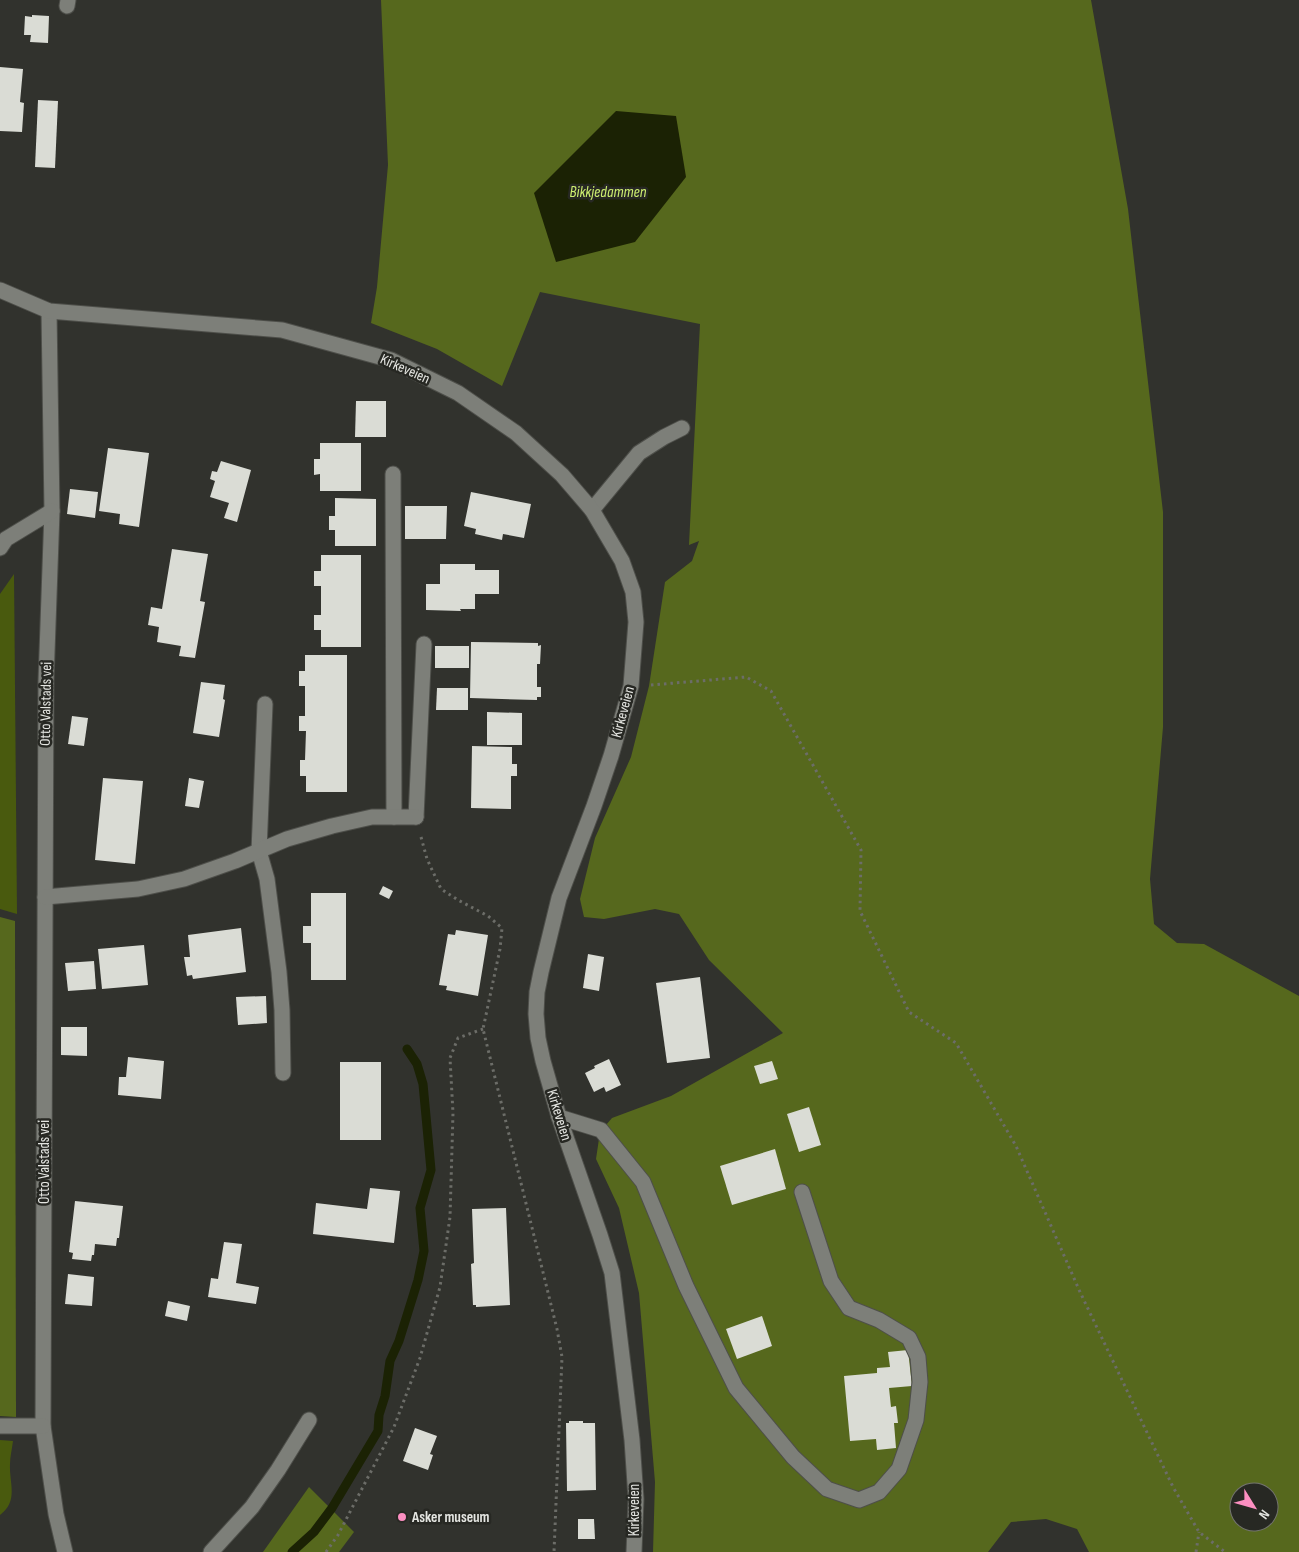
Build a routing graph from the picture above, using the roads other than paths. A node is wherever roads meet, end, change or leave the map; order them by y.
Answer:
1 (0, 290) edge
2 (49, 311) junction
3 (682, 428) dead end
4 (393, 474) dead end
5 (52, 510) junction
6 (592, 510) junction
7 (0, 548) edge
8 (424, 644) dead end
9 (265, 704) dead end
10 (394, 817) junction
11 (259, 851) junction
12 (45, 897) junction
13 (283, 1073) dead end
14 (559, 1117) junction
15 (802, 1192) dead end
16 (309, 1420) dead end
17 (0, 1426) edge
18 (43, 1426) junction
19 (66, 1552) edge
20 (211, 1552) edge
21 (634, 1552) edge

1 - 2 street, Kirkeveien
2 - 5 street, Otto Valstads vei
2 - 6 street, Kirkeveien
3 - 6 street
4 - 10 street
5 - 7 street
5 - 12 street, Otto Valstads vei
6 - 14 street, Kirkeveien
8 - 10 street
9 - 11 street
10 - 11 street
11 - 12 street
11 - 13 street
12 - 18 street, Otto Valstads vei
14 - 15 street
14 - 21 street, Kirkeveien
16 - 20 street
17 - 18 street
18 - 19 street, Otto Valstads vei

